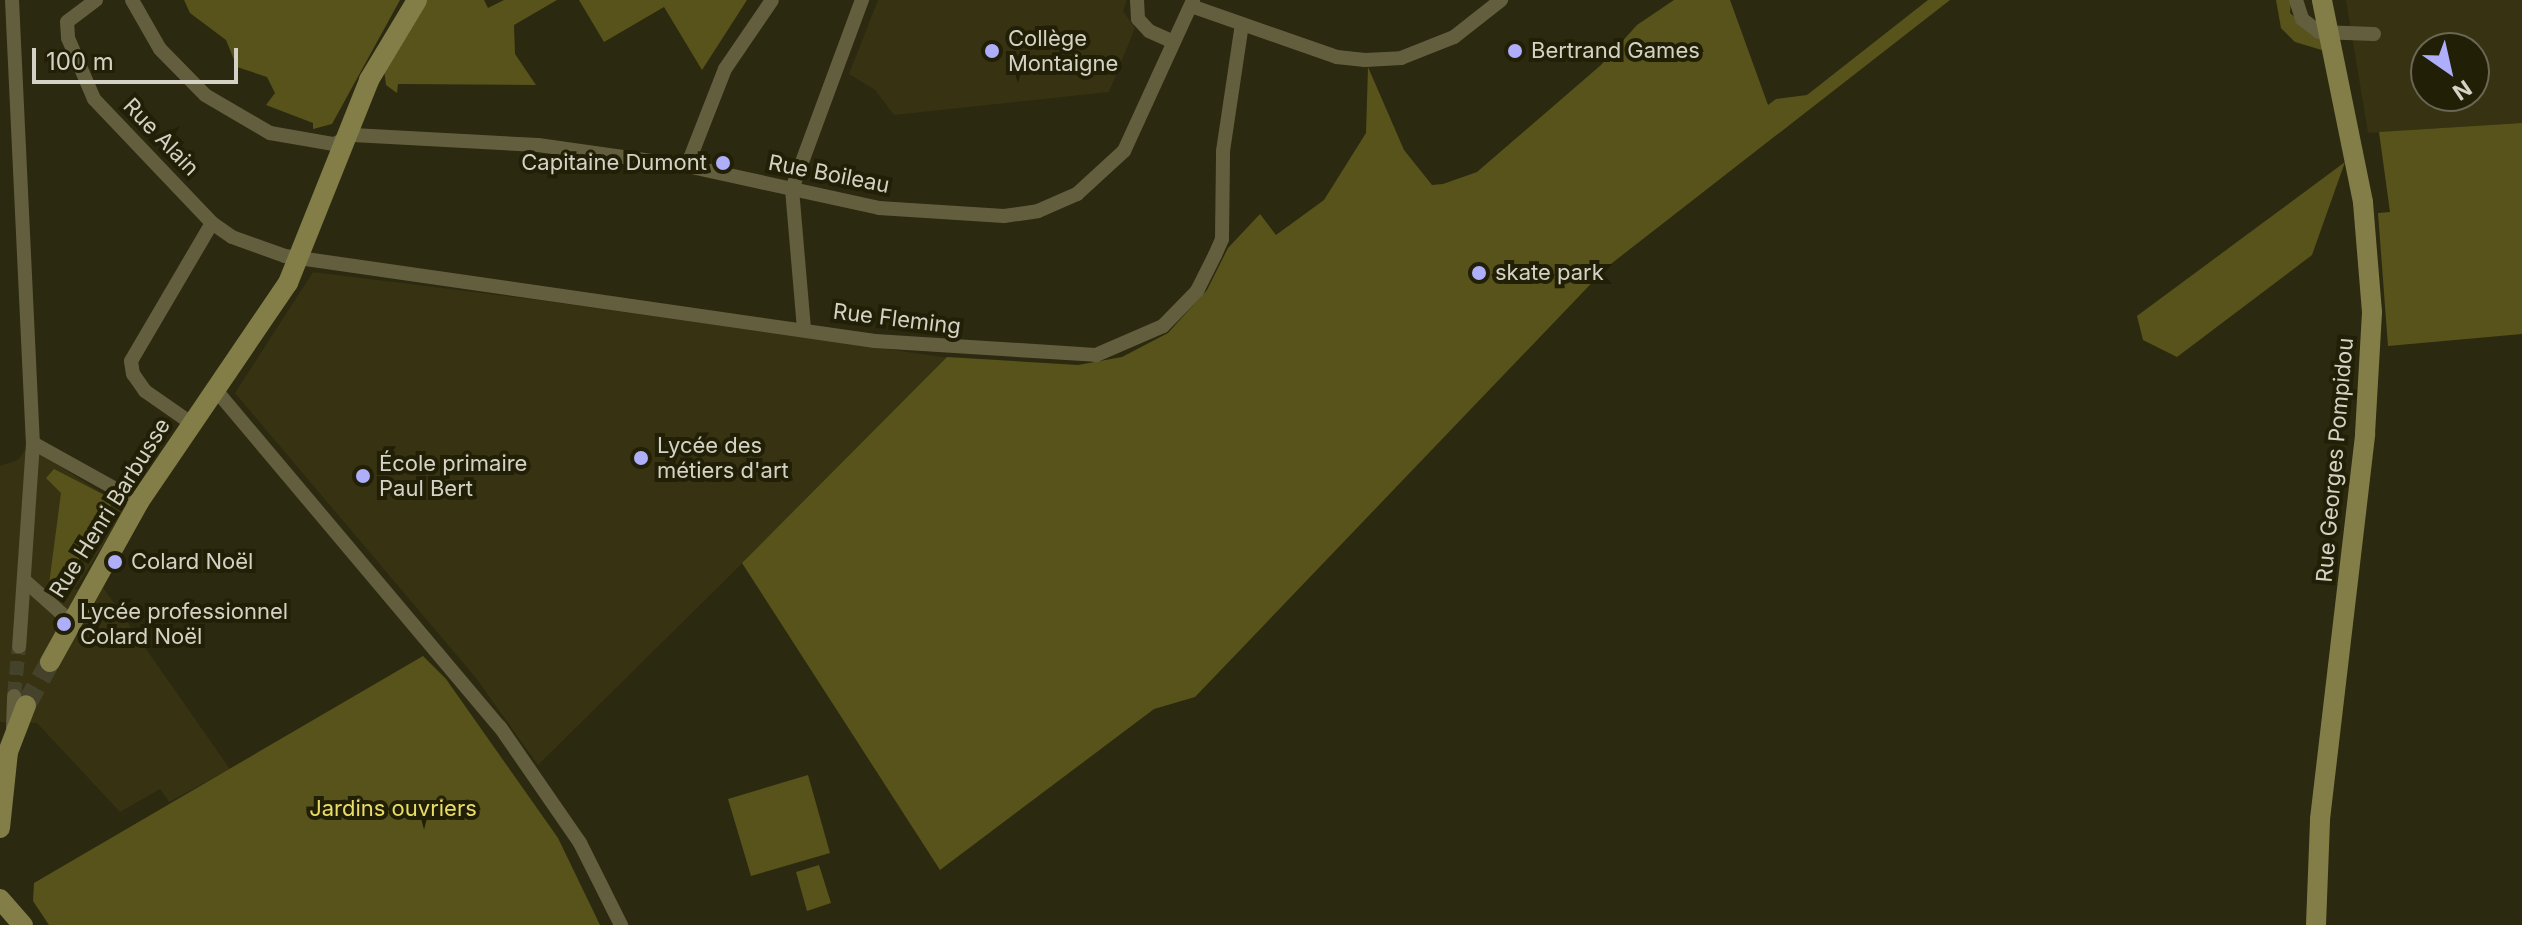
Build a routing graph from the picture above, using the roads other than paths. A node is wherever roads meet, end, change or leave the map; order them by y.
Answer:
1 (12, 0) edge
2 (96, 0) edge
3 (132, 0) edge
4 (417, 0) edge
5 (772, 0) edge
6 (862, 0) edge
7 (1137, 0) edge
8 (1501, 0) edge
9 (2296, 0) edge
10 (2322, 0) edge
11 (2334, 0) edge
12 (1192, 3) edge
13 (1242, 24) junction
14 (2334, 34) junction
15 (2374, 34) dead end
16 (1174, 42) junction
17 (343, 139) junction
18 (687, 166) junction
19 (792, 189) junction
20 (212, 223) junction
21 (301, 258) junction
22 (804, 329) junction
23 (212, 394) junction
24 (191, 423) junction
25 (33, 443) junction
26 (139, 502) junction
27 (24, 580) junction
28 (70, 621) junction
29 (19, 647) tunnel mouth
30 (50, 662) tunnel mouth
31 (20, 701) tunnel mouth
32 (0, 828) edge
33 (0, 899) edge
34 (23, 925) edge
35 (621, 925) edge
36 (2316, 925) edge

1 - 25 street
2 - 20 street, Rue Alain
3 - 17 street, Rue Boileau
4 - 17 main road
5 - 18 street
6 - 19 street
7 - 16 street
8 - 13 street
9 - 14 street
10 - 14 main road, Rue Georges Pompidou
11 - 14 main road, Rue Georges Pompidou
12 - 13 street
12 - 16 street, Rue Boileau
13 - 22 street, Rue Fleming
14 - 15 street
14 - 36 main road, Rue Georges Pompidou
16 - 19 street, Rue Boileau
17 - 18 street, Rue Boileau
17 - 21 main road
18 - 19 street, Rue Boileau
19 - 22 street
20 - 21 street, Rue Alain
20 - 24 street
21 - 22 street, Rue Fleming
21 - 23 main road, Rue Henri Barbusse
23 - 24 main road, Rue Henri Barbusse
23 - 35 street
24 - 26 main road, Rue Henri Barbusse
25 - 26 street
25 - 27 street
26 - 28 main road, Rue Henri Barbusse
27 - 28 street
27 - 29 street
28 - 30 main road, Rue Henri Barbusse
31 - 32 main road
33 - 34 main road

